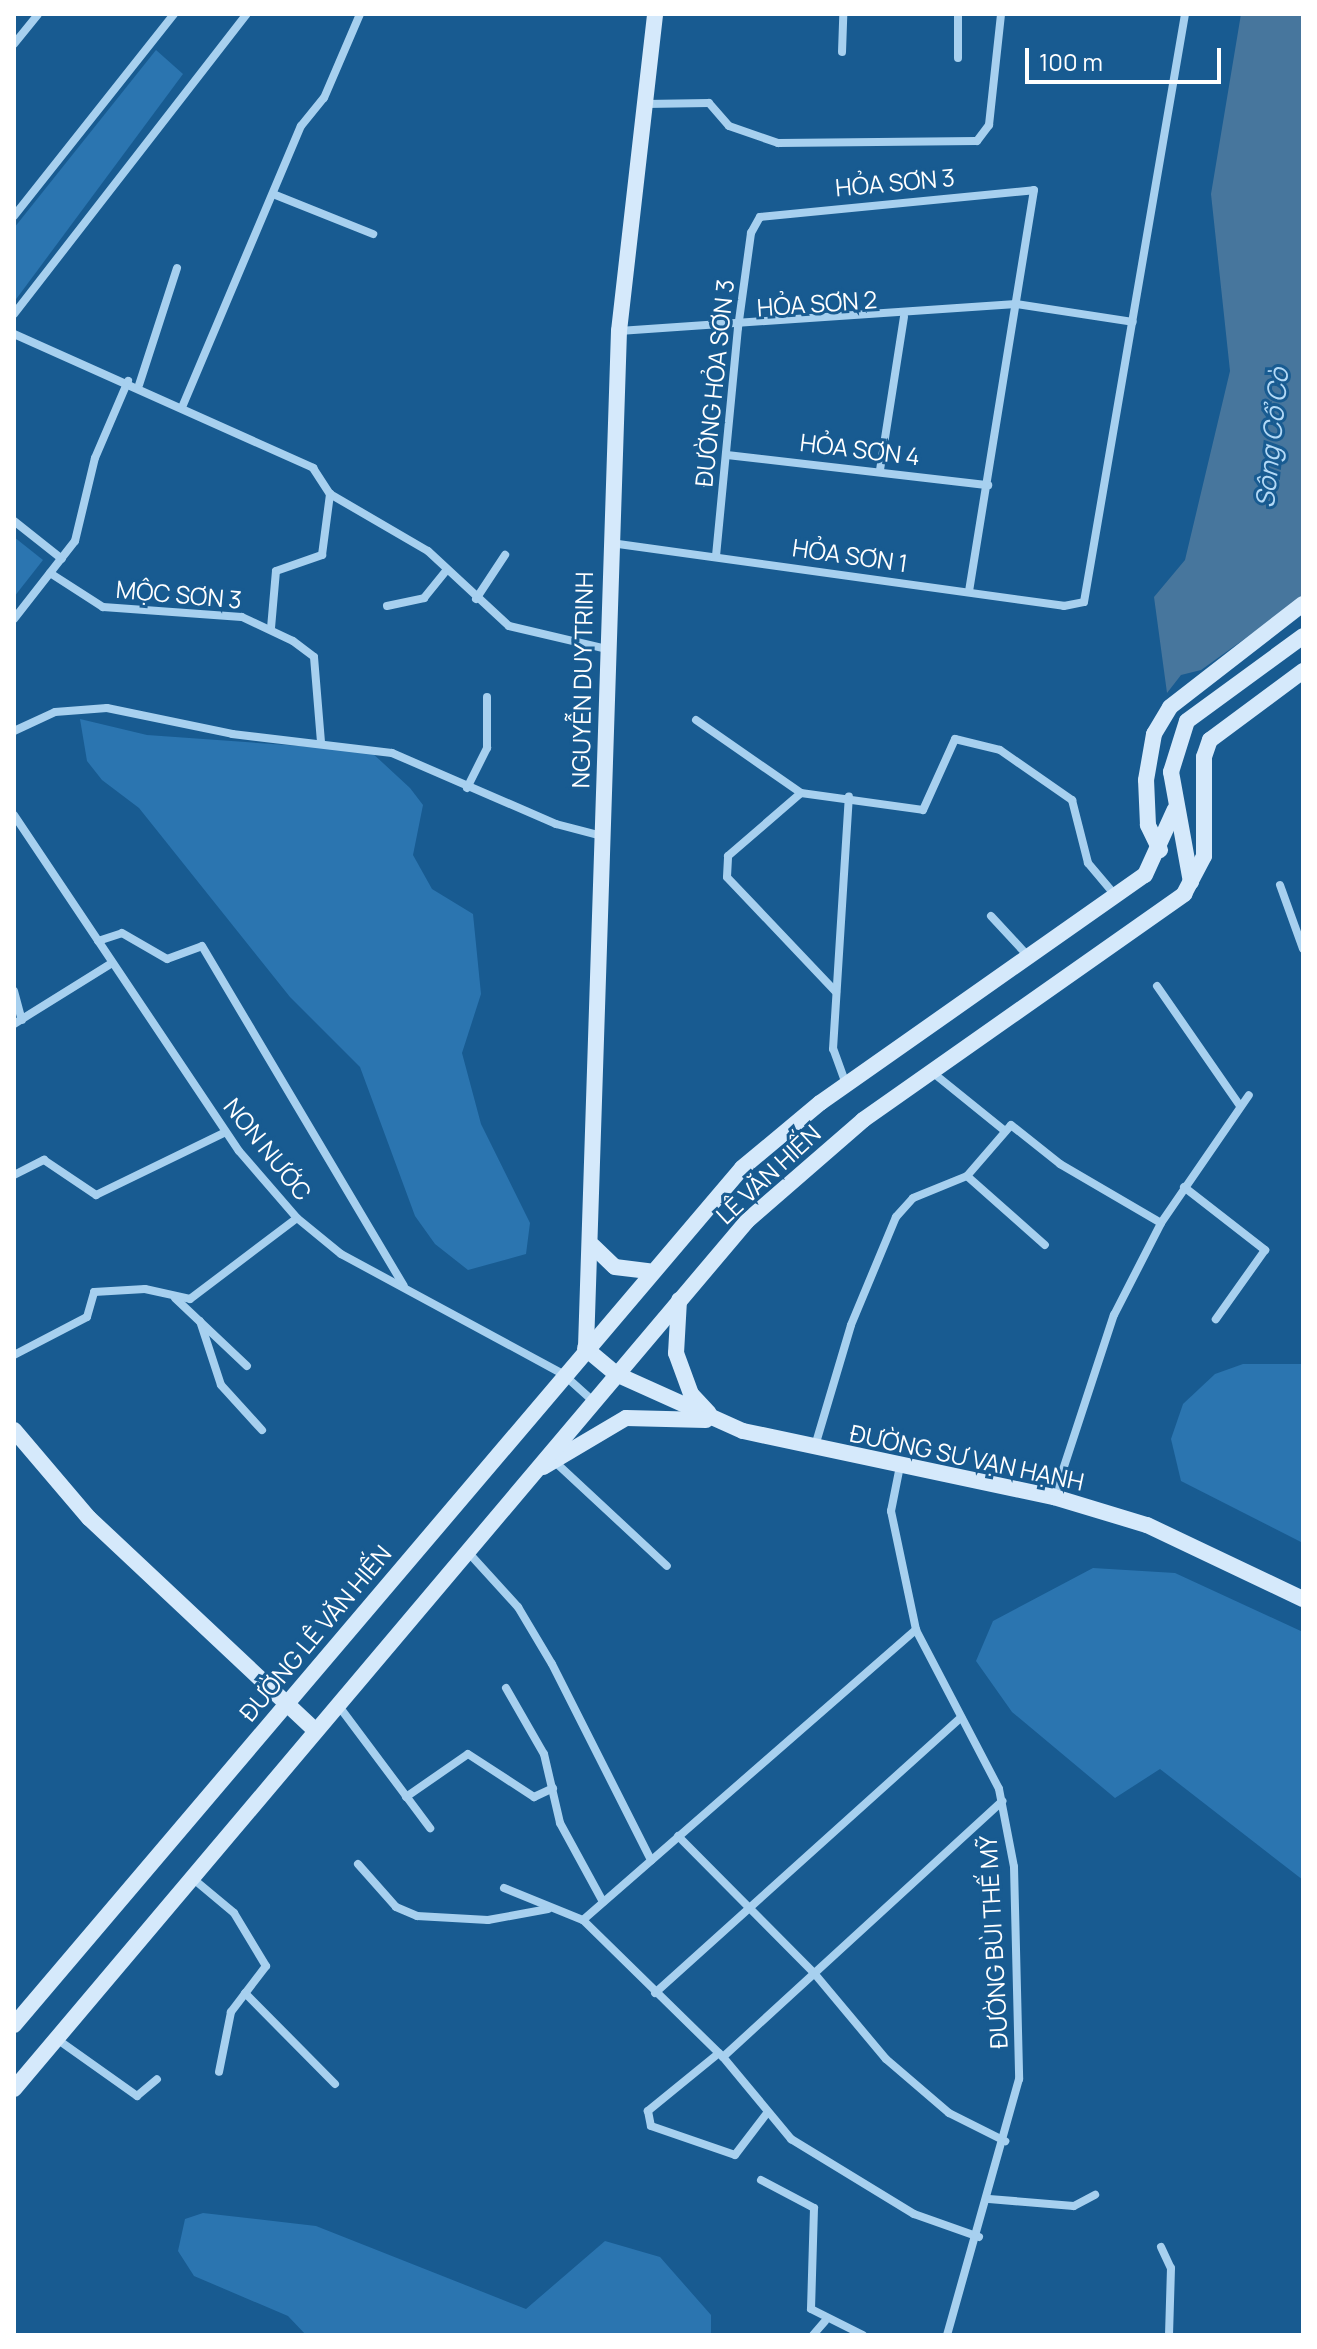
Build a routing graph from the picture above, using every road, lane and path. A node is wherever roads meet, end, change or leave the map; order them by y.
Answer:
1 (38, 14) edge
2 (174, 14) edge
3 (247, 14) edge
4 (360, 14) edge
5 (655, 14) edge
6 (843, 14) edge
7 (958, 14) edge
8 (1001, 14) edge
9 (1185, 14) edge
10 (14, 44) edge
11 (842, 52) dead end
12 (958, 58) dead end
13 (645, 104) junction
14 (273, 194) junction
15 (14, 216) edge
16 (760, 217) joint
17 (373, 234) dead end
18 (177, 268) dead end
19 (1016, 304) junction
20 (14, 314) edge
21 (904, 317) junction
22 (1133, 322) junction
23 (738, 328) junction
24 (619, 331) junction
25 (14, 334) edge
26 (128, 381) junction
27 (139, 385) junction
28 (183, 405) junction
29 (727, 455) junction
30 (880, 470) junction
31 (988, 485) junction
32 (330, 494) junction
33 (14, 521) edge
34 (610, 542) junction
35 (505, 555) dead end
36 (716, 556) junction
37 (62, 559) junction
38 (447, 570) junction
39 (50, 573) junction
40 (969, 592) junction
41 (476, 599) junction
42 (1303, 604) edge
43 (387, 606) dead end
44 (14, 619) edge
45 (271, 628) junction
46 (1303, 636) edge
47 (607, 649) junction
48 (1303, 671) edge
49 (487, 697) dead end
50 (696, 720) dead end
51 (14, 731) edge
52 (321, 743) junction
53 (467, 788) junction
54 (801, 793) junction
55 (849, 797) junction
56 (1175, 809) junction
57 (14, 815) edge
58 (602, 836) junction
59 (1160, 850) junction
60 (1191, 882) junction
61 (1280, 885) dead end
62 (1115, 895) junction
63 (991, 916) dead end
64 (98, 941) junction
65 (1303, 949) edge
66 (1028, 956) junction
67 (112, 963) junction
68 (1157, 986) dead end
69 (14, 991) edge
70 (836, 992) junction
71 (18, 1022) edge
72 (932, 1072) junction
73 (846, 1085) junction
74 (1249, 1095) dead end
75 (1240, 1106) junction
76 (1005, 1131) junction
77 (226, 1132) junction
78 (14, 1175) edge
79 (967, 1176) junction
80 (1184, 1187) junction
81 (297, 1218) junction
82 (1161, 1223) junction
83 (1045, 1245) dead end
84 (593, 1246) junction
85 (649, 1271) junction
86 (404, 1286) junction
87 (174, 1297) junction
88 (679, 1300) junction
89 (1216, 1319) dead end
90 (200, 1321) junction
91 (585, 1348) junction
92 (14, 1355) edge
93 (247, 1366) dead end
94 (563, 1374) junction
95 (616, 1374) junction
96 (593, 1401) junction
97 (715, 1420) junction
98 (14, 1430) edge
99 (262, 1430) dead end
100 (814, 1448) junction
101 (554, 1460) junction
102 (900, 1466) junction
103 (533, 1473) junction
104 (1054, 1497) junction
105 (467, 1551) junction
106 (667, 1566) dead end
107 (1303, 1599) edge
108 (916, 1630) junction
109 (506, 1688) dead end
110 (287, 1705) junction
111 (338, 1705) junction
112 (961, 1717) junction
113 (316, 1731) junction
114 (553, 1788) junction
115 (406, 1797) junction
116 (1002, 1801) junction
117 (430, 1828) dead end
118 (678, 1836) junction
119 (651, 1860) junction
120 (358, 1864) dead end
121 (191, 1876) junction
122 (504, 1888) dead end
123 (603, 1902) junction
124 (744, 1905) junction
125 (560, 1911) junction
126 (583, 1920) junction
127 (814, 1973) junction
128 (245, 1993) junction
129 (655, 1993) junction
130 (14, 2025) edge
131 (53, 2036) junction
132 (721, 2055) junction
133 (219, 2072) dead end
134 (157, 2079) dead end
135 (335, 2084) dead end
136 (14, 2089) edge
137 (767, 2113) junction
138 (1005, 2141) junction
139 (761, 2180) dead end
140 (1095, 2195) dead end
141 (989, 2199) junction
142 (979, 2237) junction
143 (1161, 2247) dead end
144 (825, 2321) junction
145 (813, 2335) edge
146 (863, 2335) edge
147 (947, 2335) edge
148 (1169, 2335) edge

1 - 10 street
2 - 15 street
3 - 20 street
4 - 14 street
5 - 13 main road, NGUYỄN DUY TRINH
6 - 11 street
7 - 12 street
8 - 13 street
9 - 22 street
13 - 24 main road, NGUYỄN DUY TRINH
14 - 17 street
14 - 28 street
16 - 19 street, HỎA SƠN 3
16 - 23 street, ĐƯỜNG HỎA SƠN 3
18 - 27 street
19 - 21 street, HỎA SƠN 2
19 - 22 street, HỎA SƠN 2
19 - 31 street
21 - 23 street, HỎA SƠN 2
21 - 30 street
22 - 40 street, HỎA SƠN 1
23 - 24 street, HỎA SƠN 2
23 - 29 street, ĐƯỜNG HỎA SƠN 3
24 - 34 main road, NGUYỄN DUY TRINH
25 - 26 street
26 - 27 street
26 - 37 street
27 - 28 street
28 - 32 street
29 - 30 street, HỎA SƠN 4
29 - 36 street, ĐƯỜNG HỎA SƠN 3
30 - 31 street, HỎA SƠN 4
31 - 40 street
32 - 38 street
32 - 45 street
33 - 37 street
34 - 36 street, HỎA SƠN 1
34 - 47 main road, NGUYỄN DUY TRINH
35 - 41 street
36 - 40 street, HỎA SƠN 1
37 - 39 street
38 - 41 street
38 - 43 street
39 - 44 street
39 - 45 street, MỘC SƠN 3
41 - 47 street
42 - 59 main road
45 - 52 street, MỘC SƠN 3
46 - 56 main road
47 - 58 main road, NGUYỄN DUY TRINH
48 - 60 main road
49 - 53 street
50 - 54 street
51 - 52 street
52 - 53 street
53 - 58 street
54 - 55 street
54 - 70 street
55 - 62 street
55 - 70 street
56 - 59 main road
56 - 60 main road
57 - 64 street, NON NƯỚC
58 - 84 main road, NGUYỄN DUY TRINH
59 - 62 main road, LÊ VĂN HIẾN
60 - 72 main road, LÊ VĂN HIẾN
61 - 65 street
62 - 66 main road, LÊ VĂN HIẾN
63 - 66 street
64 - 67 street, NON NƯỚC
64 - 86 street
66 - 73 main road, LÊ VĂN HIẾN
67 - 71 street
67 - 77 street, NON NƯỚC
68 - 75 street
69 - 71 street
70 - 73 street
72 - 76 street
72 - 88 main road, LÊ VĂN HIẾN
73 - 85 main road, LÊ VĂN HIẾN
74 - 75 street
75 - 80 street
76 - 79 street
76 - 82 street
77 - 78 street
77 - 81 street, NON NƯỚC
79 - 83 street
79 - 100 street
80 - 82 street
80 - 89 street
81 - 86 street, NON NƯỚC
81 - 87 street
82 - 104 street
84 - 85 main road
84 - 91 main road, NGUYỄN DUY TRINH
85 - 91 main road, ĐƯỜNG LÊ VĂN HIẾN
86 - 94 street, NON NƯỚC
87 - 90 street
87 - 92 street
88 - 95 main road, LÊ VĂN HIẾN
88 - 97 main road
90 - 93 street
90 - 99 street
91 - 94 main road, ĐƯỜNG LÊ VĂN HIẾN
91 - 95 main road, ĐƯỜNG SƯ VẠN HẠNH
94 - 96 street, NON NƯỚC
94 - 110 main road, ĐƯỜNG LÊ VĂN HIẾN
95 - 96 main road, LÊ VĂN HIẾN
95 - 97 main road, ĐƯỜNG SƯ VẠN HẠNH
96 - 103 main road, LÊ VĂN HIẾN
97 - 100 main road, ĐƯỜNG SƯ VẠN HẠNH
97 - 101 main road
98 - 110 main road
100 - 102 main road, ĐƯỜNG SƯ VẠN HẠNH
101 - 103 main road
101 - 106 street
102 - 104 main road, ĐƯỜNG SƯ VẠN HẠNH
102 - 108 street, ĐƯỜNG BÙI THẾ MỸ
103 - 105 main road, LÊ VĂN HIẾN
104 - 107 main road, ĐƯỜNG SƯ VẠN HẠNH
105 - 111 main road
105 - 119 street
108 - 112 street, ĐƯỜNG BÙI THẾ MỸ
108 - 118 street
109 - 114 street
110 - 113 main road
110 - 130 main road, ĐƯỜNG LÊ VĂN HIẾN
111 - 113 main road
111 - 115 street
112 - 116 street, ĐƯỜNG BÙI THẾ MỸ
112 - 124 street
113 - 121 main road
114 - 115 street
114 - 123 street
115 - 117 street
116 - 127 street
116 - 138 street, ĐƯỜNG BÙI THẾ MỸ
118 - 119 street
118 - 124 street
119 - 123 street
120 - 125 street
121 - 128 street
121 - 131 main road
122 - 125 street
123 - 126 street
124 - 127 street
124 - 129 street
125 - 126 street
126 - 129 street
127 - 132 street
127 - 138 street
128 - 133 street
128 - 135 street
129 - 132 street
131 - 134 street
131 - 136 main road
132 - 137 street
132 - 137 street
137 - 142 street
138 - 141 street, ĐƯỜNG BÙI THẾ MỸ
139 - 144 street
140 - 141 street
141 - 142 street, ĐƯỜNG BÙI THẾ MỸ
142 - 147 street, ĐƯỜNG BÙI THẾ MỸ
143 - 148 street
144 - 145 street
144 - 146 street

